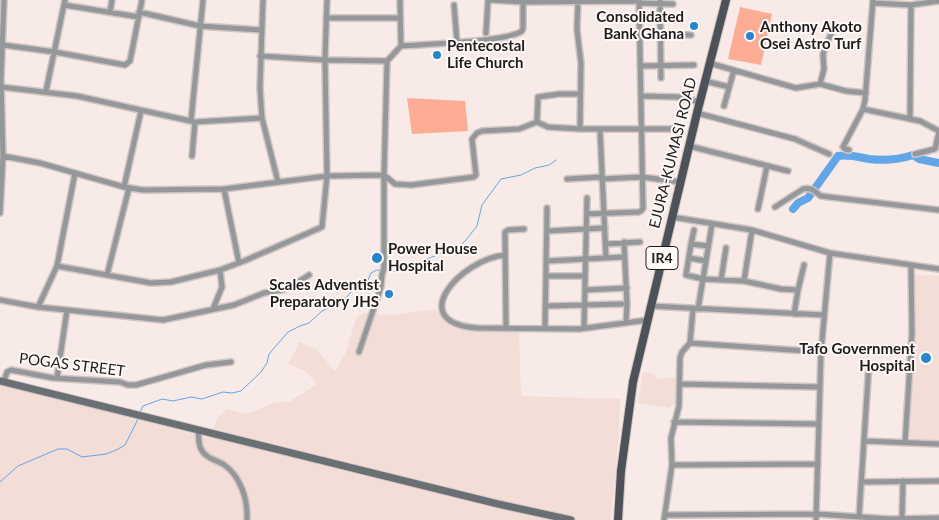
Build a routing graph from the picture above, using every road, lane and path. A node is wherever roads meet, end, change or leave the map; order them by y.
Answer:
1 (4, 0) edge
2 (112, 0) edge
3 (142, 0) edge
4 (203, 0) edge
5 (263, 0) edge
6 (327, 0) edge
7 (401, 0) edge
8 (489, 0) edge
9 (726, 0) edge
10 (578, 1) edge
11 (639, 1) edge
12 (873, 1) edge
13 (939, 1) edge
14 (64, 2) edge
15 (523, 2) junction
16 (660, 2) edge
17 (673, 4) dead end
18 (454, 5) dead end
19 (911, 5) junction
20 (110, 12) junction
21 (139, 15) junction
22 (326, 18) junction
23 (400, 18) junction
24 (640, 19) junction
25 (678, 19) dead end
26 (661, 20) junction
27 (200, 26) junction
28 (835, 26) dead end
29 (261, 30) junction
30 (486, 33) dead end
31 (640, 34) junction
32 (661, 35) junction
33 (691, 35) dead end
34 (457, 42) junction
35 (3, 45) junction
36 (401, 46) junction
37 (55, 52) junction
38 (260, 56) junction
39 (325, 60) junction
40 (387, 61) junction
41 (709, 63) junction
42 (661, 64) junction
43 (694, 65) dead end
44 (640, 66) junction
45 (734, 70) junction
46 (661, 78) dead end
47 (1, 79) edge
48 (705, 81) junction
49 (820, 84) junction
50 (1, 87) junction
51 (729, 87) junction
52 (46, 91) junction
53 (866, 93) junction
54 (580, 94) junction
55 (641, 96) junction
56 (700, 102) junction
57 (724, 106) dead end
58 (863, 109) junction
59 (141, 111) junction
60 (697, 113) junction
61 (262, 118) junction
62 (910, 119) junction
63 (193, 122) junction
64 (537, 122) junction
65 (580, 129) junction
66 (673, 129) dead end
67 (600, 130) junction
68 (641, 130) junction
69 (939, 131) edge
70 (689, 146) junction
71 (849, 150) dead end
72 (828, 154) dead end
73 (914, 154) dead end
74 (3, 156) junction
75 (192, 156) dead end
76 (767, 166) junction
77 (788, 171) dead end
78 (75, 173) junction
79 (384, 175) junction
80 (327, 176) junction
81 (642, 177) junction
82 (601, 178) junction
83 (567, 179) dead end
84 (278, 182) junction
85 (680, 182) junction
86 (126, 187) junction
87 (224, 189) junction
88 (587, 198) dead end
89 (775, 207) dead end
90 (547, 208) dead end
91 (758, 209) dead end
92 (939, 210) edge
93 (0, 212) edge
94 (604, 213) junction
95 (587, 214) junction
96 (672, 217) junction
97 (712, 224) junction
98 (586, 228) junction
99 (605, 228) junction
100 (524, 229) dead end
101 (694, 230) dead end
102 (752, 230) junction
103 (548, 231) junction
104 (624, 242) junction
105 (640, 242) dead end
106 (606, 244) junction
107 (691, 244) junction
108 (708, 246) junction
109 (726, 248) dead end
110 (830, 253) junction
111 (505, 255) junction
112 (624, 257) junction
113 (606, 258) junction
114 (689, 258) junction
115 (586, 259) junction
116 (706, 260) junction
117 (547, 261) junction
118 (239, 263) junction
119 (804, 265) dead end
120 (911, 265) junction
121 (57, 266) junction
122 (939, 269) edge
123 (220, 270) junction
124 (107, 275) junction
125 (309, 275) dead end
126 (546, 276) junction
127 (586, 276) junction
128 (703, 279) junction
129 (721, 280) junction
130 (744, 282) junction
131 (627, 288) junction
132 (585, 290) junction
133 (798, 290) junction
134 (0, 300) edge
135 (585, 304) junction
136 (622, 304) dead end
137 (546, 306) junction
138 (651, 306) junction
139 (38, 307) junction
140 (696, 309) junction
141 (67, 310) junction
142 (214, 310) junction
143 (794, 314) junction
144 (824, 315) junction
145 (648, 320) junction
146 (626, 323) junction
147 (506, 328) junction
148 (546, 328) junction
149 (584, 328) junction
150 (690, 344) junction
151 (359, 352) dead end
152 (821, 352) junction
153 (232, 362) dead end
154 (869, 363) dead end
155 (57, 378) junction
156 (2, 382) edge
157 (680, 384) junction
158 (820, 387) junction
159 (674, 422) junction
160 (820, 424) junction
161 (198, 430) junction
162 (864, 441) junction
163 (906, 443) junction
164 (939, 444) edge
165 (672, 464) junction
166 (818, 464) junction
167 (939, 481) edge
168 (861, 482) junction
169 (902, 482) junction
170 (817, 514) junction
171 (664, 517) edge
172 (768, 517) edge
173 (859, 517) junction
174 (939, 518) edge
175 (902, 519) edge
176 (247, 520) edge
177 (571, 520) edge
178 (618, 520) edge
179 (816, 520) edge

1 - 35 street
2 - 20 street
3 - 21 street
4 - 27 street
5 - 29 street
6 - 22 street
7 - 23 street
8 - 15 street
8 - 30 street
9 - 41 main road, EJURA-KUMASI ROAD / IR4
10 - 11 street
10 - 15 street
10 - 54 street
11 - 16 street
11 - 24 street
12 - 19 street
12 - 53 street
13 - 19 street
14 - 20 street
14 - 37 street
15 - 34 street
16 - 17 street
16 - 26 street
18 - 34 street
19 - 62 street
20 - 21 street
21 - 27 street
21 - 37 street
22 - 23 street
22 - 39 street
23 - 36 street
24 - 26 street
24 - 31 street
25 - 26 street
26 - 32 street
27 - 29 street
27 - 63 street
28 - 49 street
29 - 38 street
31 - 32 street
31 - 44 street
32 - 33 street
32 - 42 street
34 - 36 street
35 - 37 street
35 - 47 street
36 - 40 street
37 - 52 street
38 - 39 street
38 - 61 street
39 - 40 street
39 - 80 street
40 - 79 street
41 - 45 street
41 - 48 main road, EJURA-KUMASI ROAD / IR4
42 - 43 street
42 - 44 street
42 - 46 street
44 - 55 street
45 - 49 street
45 - 51 street
47 - 50 street
48 - 51 street
48 - 56 main road, EJURA-KUMASI ROAD / IR4
49 - 53 street
50 - 52 street
50 - 74 street
51 - 57 street
52 - 59 street
53 - 58 street
54 - 64 street
54 - 65 street
55 - 56 street
55 - 68 street
56 - 60 main road, EJURA-KUMASI ROAD / IR4
58 - 62 street
58 - 71 street
59 - 63 street
59 - 86 street
60 - 70 main road, EJURA-KUMASI ROAD / IR4
60 - 72 street
61 - 63 street
61 - 84 street
62 - 69 street
63 - 75 street
64 - 65 street
64 - 79 street
65 - 67 street
66 - 68 street
67 - 68 street
67 - 82 street
68 - 81 street
69 - 73 street
70 - 76 street
70 - 85 main road, EJURA-KUMASI ROAD / IR4
74 - 78 street
74 - 93 street
76 - 77 street
76 - 91 street
78 - 86 street
78 - 121 street
79 - 80 street
79 - 151 street
80 - 84 street
80 - 118 street
81 - 82 street
81 - 85 street
81 - 94 street
82 - 83 street
82 - 94 street
84 - 87 street
85 - 96 main road, EJURA-KUMASI ROAD / IR4
86 - 87 street
86 - 124 street
87 - 118 street
88 - 95 street
89 - 92 street
90 - 103 street
94 - 95 street
94 - 99 street
95 - 98 street
96 - 97 street
96 - 138 main road, EJURA-KUMASI ROAD / IR4
97 - 102 street
97 - 108 street
98 - 99 street
98 - 103 street
98 - 115 street
99 - 106 street
100 - 111 street
101 - 107 street
102 - 110 street
102 - 130 street
103 - 117 street
104 - 105 street
104 - 106 street
104 - 112 street
106 - 113 street
107 - 108 street
107 - 114 street
108 - 116 street
109 - 129 street
110 - 120 street
110 - 144 street
111 - 147 street
111 - 147 street
112 - 113 street
112 - 131 street
113 - 115 street
114 - 116 street
114 - 128 street
115 - 117 street
115 - 127 street
116 - 128 street
117 - 126 street
118 - 123 street
119 - 133 street
120 - 122 street
120 - 163 street
121 - 124 street
121 - 139 street
123 - 124 street
123 - 142 street
125 - 142 street
126 - 127 street
126 - 137 street
127 - 132 street
128 - 129 street
128 - 140 street
129 - 130 street
130 - 133 street
131 - 132 street
131 - 146 street
132 - 135 street
133 - 143 street
134 - 139 street
135 - 136 street
135 - 137 street
135 - 149 street
137 - 148 street
138 - 140 street
138 - 145 main road, EJURA-KUMASI ROAD / IR4
139 - 141 street
140 - 143 street
140 - 150 street
141 - 142 street
141 - 155 street
143 - 144 street
144 - 152 street
145 - 146 street
145 - 178 main road, EJURA-KUMASI ROAD / IR4
146 - 149 street
147 - 148 street
148 - 149 street
150 - 152 street
150 - 157 street
152 - 158 street
153 - 155 street, POGAS STREET
154 - 162 street
155 - 156 street, POGAS STREET
156 - 161 street
157 - 158 street
157 - 159 street
158 - 160 street
159 - 160 street
159 - 165 street
160 - 166 street
161 - 176 street
161 - 177 street
162 - 163 street
162 - 168 street
163 - 164 street
165 - 166 street
165 - 171 street
166 - 170 street
167 - 169 street
168 - 169 street
168 - 173 street
169 - 175 street
170 - 172 street
170 - 173 street
170 - 179 street
171 - 172 street
173 - 175 street
174 - 175 street

